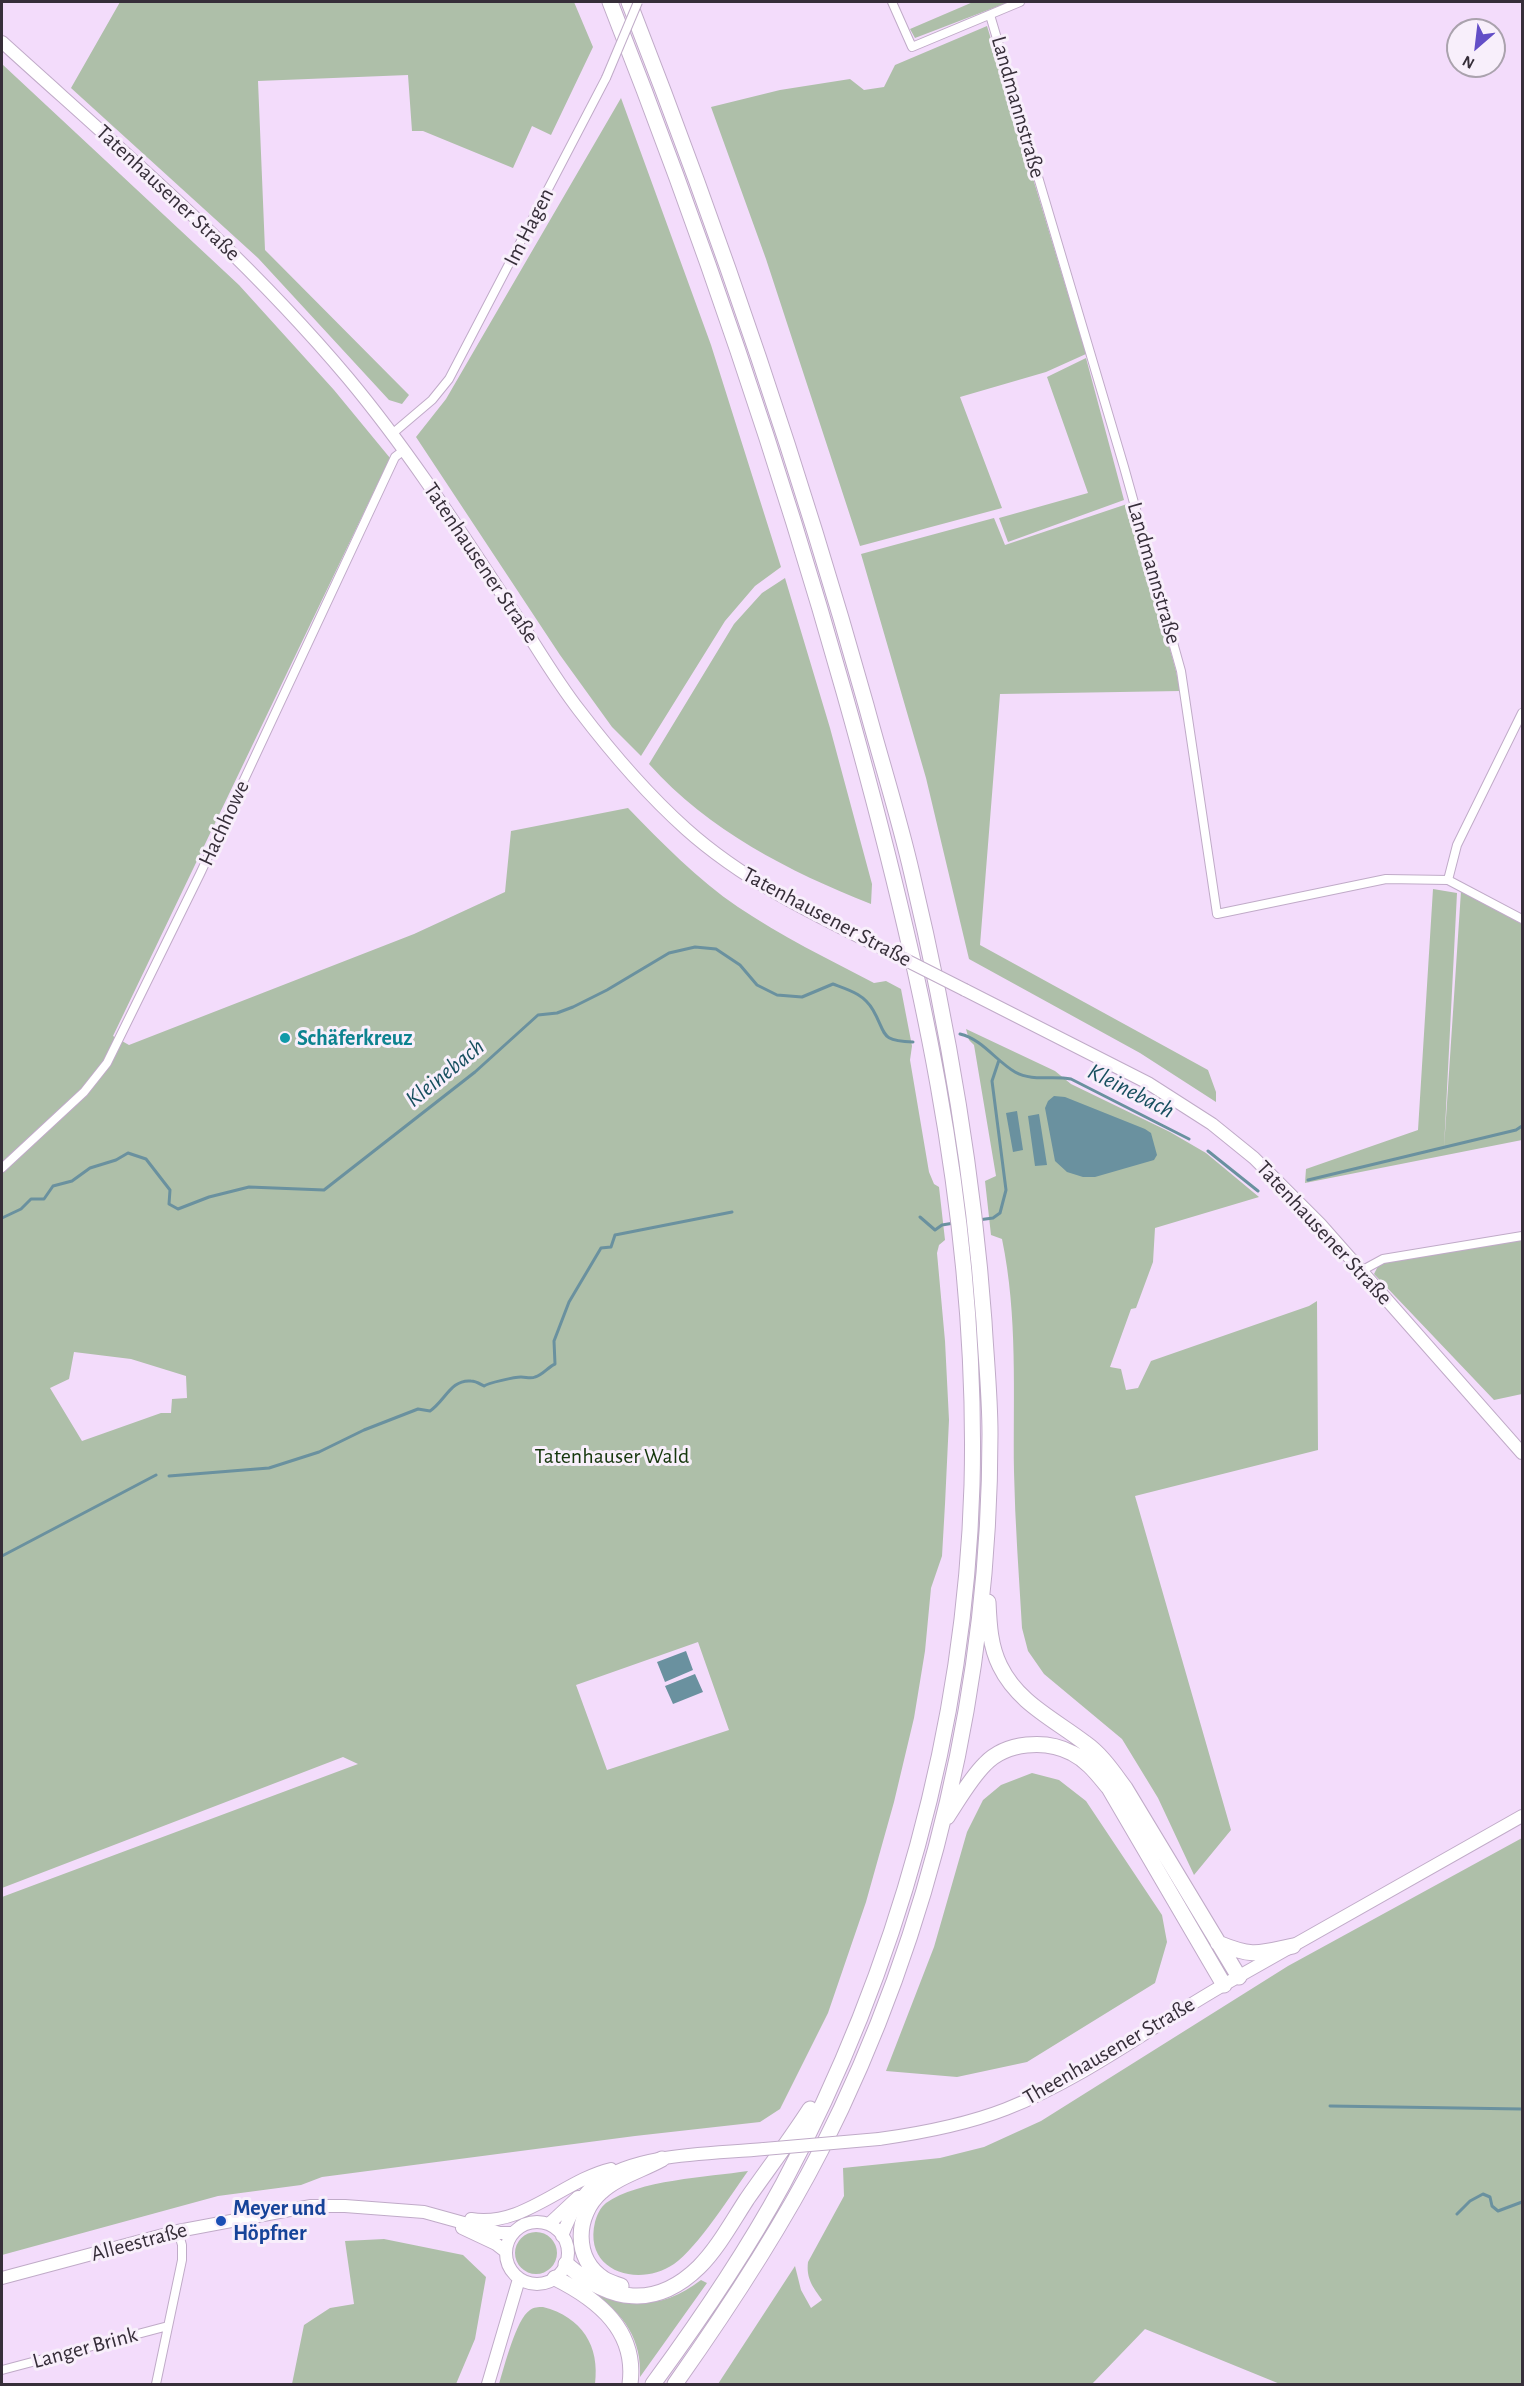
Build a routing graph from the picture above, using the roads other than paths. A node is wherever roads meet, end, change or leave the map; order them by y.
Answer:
1 (610, 2) edge
2 (629, 2) edge
3 (638, 2) edge
4 (892, 2) edge
5 (1020, 2) edge
6 (990, 15) junction
7 (2, 42) edge
8 (392, 434) junction
9 (404, 450) junction
10 (1522, 713) edge
11 (1448, 880) junction
12 (1522, 918) edge
13 (2, 1168) edge
14 (1522, 1236) edge
15 (1361, 1271) junction
16 (1522, 1453) edge
17 (985, 1569) junction
18 (1522, 1816) edge
19 (943, 1825) junction
20 (1218, 1943) junction
21 (1293, 1946) junction
22 (1239, 1977) junction
23 (1224, 1985) junction
24 (844, 2059) junction
25 (662, 2159) junction
26 (629, 2165) junction
27 (590, 2190) junction
28 (385, 2208) junction
29 (424, 2212) junction
30 (549, 2224) junction
31 (178, 2231) junction
32 (512, 2233) junction
33 (562, 2236) junction
34 (505, 2251) junction
35 (566, 2264) junction
36 (2, 2278) edge
37 (555, 2278) junction
38 (519, 2279) junction
39 (533, 2284) junction
40 (672, 2286) junction
41 (168, 2326) junction
42 (498, 2350) junction
43 (2, 2370) edge
44 (156, 2385) edge
45 (488, 2385) edge
46 (630, 2385) edge
47 (653, 2385) edge
48 (675, 2385) edge

1 - 24 highway
2 - 17 highway
3 - 8 street, Im Hagen, bridge
4 - 6 street
5 - 6 street
6 - 11 street, Landmannstraße
7 - 8 street, Tatenhausener Straße
8 - 9 street, Tatenhausener Straße
9 - 13 street, Hachhowe
9 - 15 street, Tatenhausener Straße, bridge
10 - 11 street
11 - 12 street, Landmannstraße
14 - 15 street
15 - 16 street, Tatenhausener Straße
17 - 19 highway
17 - 20 highway
18 - 21 street, Theenhausener Straße
19 - 23 highway
19 - 48 highway
20 - 21 highway
20 - 22 highway
21 - 22 street, Theenhausener Straße
22 - 23 street, Theenhausener Straße
23 - 25 street, Theenhausener Straße, bridge
24 - 40 highway
24 - 47 highway
25 - 26 street, Theenhausener Straße
25 - 40 highway
26 - 27 street, Theenhausener Straße
26 - 29 street
27 - 30 street, Theenhausener Straße
27 - 33 street, Theenhausener Straße
28 - 29 street, Alleestraße
28 - 31 street, Alleestraße
28 - 34 street, Alleestraße
29 - 32 street, Alleestraße
30 - 32 street
30 - 33 street
31 - 36 street, Alleestraße
31 - 41 street, Langer Brink
32 - 34 street
33 - 35 street
34 - 38 street
35 - 37 street
35 - 40 highway
37 - 39 street
37 - 46 highway
38 - 39 street
38 - 42 street
39 - 42 street
41 - 43 street, Langer Brink
41 - 44 street, Langer Brink
42 - 45 street

